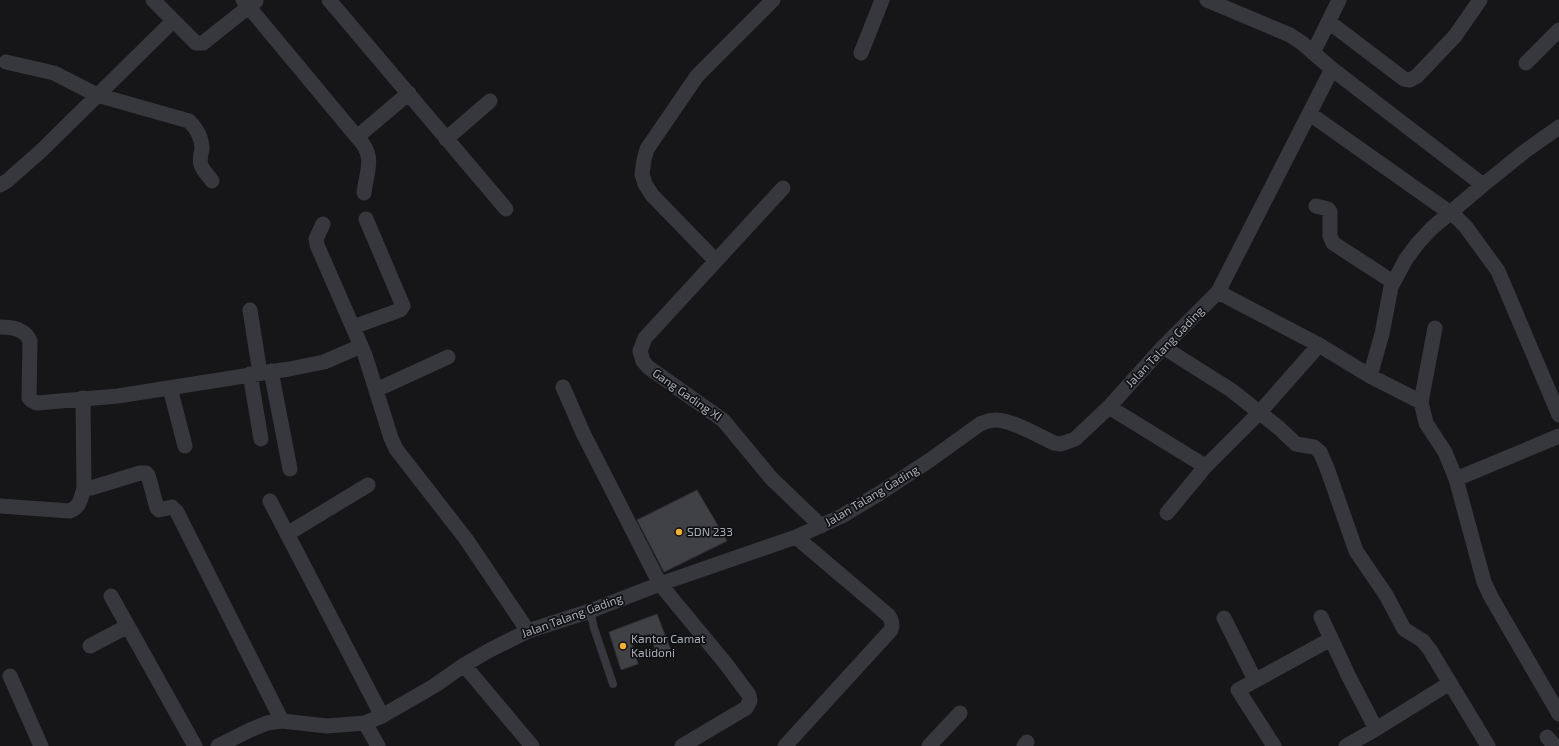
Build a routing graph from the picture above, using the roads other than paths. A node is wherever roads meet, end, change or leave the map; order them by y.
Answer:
1 (153, 0) edge
2 (329, 0) edge
3 (773, 0) edge
4 (882, 0) edge
5 (1339, 0) edge
6 (1480, 0) edge
7 (1211, 1) edge
8 (249, 2) edge
9 (173, 21) junction
10 (1329, 22) junction
11 (1559, 30) edge
12 (1313, 52) junction
13 (861, 53) dead end
14 (6, 62) dead end
15 (1526, 63) dead end
16 (1332, 69) junction
17 (409, 93) junction
18 (97, 95) junction
19 (490, 101) dead end
20 (1310, 114) junction
21 (1559, 127) edge
22 (357, 137) junction
23 (446, 139) junction
24 (212, 181) dead end
25 (0, 185) edge
26 (1483, 185) junction
27 (783, 188) dead end
28 (364, 193) dead end
29 (1316, 206) dead end
30 (506, 209) dead end
31 (1449, 214) junction
32 (366, 219) dead end
33 (323, 224) dead end
34 (716, 261) junction
35 (1393, 282) junction
36 (1218, 292) junction
37 (250, 310) dead end
38 (0, 327) edge
39 (353, 327) junction
40 (1435, 328) dead end
41 (1319, 345) junction
42 (361, 346) junction
43 (1162, 347) junction
44 (448, 357) dead end
45 (1372, 371) junction
46 (261, 373) junction
47 (563, 387) dead end
48 (170, 388) junction
49 (376, 390) junction
50 (83, 398) junction
51 (1421, 402) junction
52 (1109, 407) junction
53 (1260, 412) junction
54 (1559, 415) edge
55 (1559, 436) edge
56 (261, 439) dead end
57 (185, 446) dead end
58 (1205, 467) junction
59 (290, 469) dead end
60 (1456, 479) junction
61 (368, 485) dead end
62 (84, 488) junction
63 (270, 500) dead end
64 (0, 506) edge
65 (1167, 513) dead end
66 (821, 526) junction
67 (287, 534) junction
68 (796, 537) junction
69 (660, 584) junction
70 (111, 596) dead end
71 (590, 611) junction
72 (1321, 617) dead end
73 (1224, 618) dead end
74 (128, 626) junction
75 (528, 631) junction
76 (1331, 639) junction
77 (90, 646) dead end
78 (464, 665) junction
79 (10, 676) dead end
80 (1255, 680) junction
81 (1450, 683) junction
82 (613, 684) dead end
83 (960, 713) dead end
84 (1559, 714) edge
85 (382, 716) junction
86 (282, 721) junction
87 (364, 723) junction
88 (1376, 729) junction
89 (41, 746) edge
90 (195, 746) edge
91 (218, 746) edge
92 (378, 746) edge
93 (532, 746) edge
94 (682, 746) edge
95 (785, 746) edge
96 (929, 746) edge
97 (1274, 746) edge
98 (1346, 746) edge
99 (1488, 746) edge

1 - 9 street
2 - 17 street
3 - 34 street
4 - 13 street
5 - 10 street
6 - 10 street
7 - 12 street
8 - 9 street
8 - 22 street
9 - 18 street
10 - 12 street
11 - 15 street
12 - 16 street
14 - 18 street
16 - 20 street, Jalan Talang Gading
16 - 26 street
17 - 22 street
17 - 23 street
18 - 24 street
18 - 25 street
19 - 23 street
20 - 31 street
20 - 36 street, Jalan Talang Gading
21 - 26 street
22 - 28 street
23 - 30 street
26 - 31 street
27 - 34 street, Gang Gading XI
29 - 35 street
31 - 35 street
31 - 54 street
32 - 39 street
33 - 39 street
34 - 66 street, Gang Gading XI
35 - 45 street
36 - 41 street
36 - 43 street, Jalan Talang Gading
37 - 46 street
38 - 50 street
39 - 42 street
40 - 51 street
41 - 45 street
41 - 53 street
42 - 46 street
42 - 49 street
43 - 52 street, Jalan Talang Gading
43 - 53 street
44 - 49 street
45 - 51 street
46 - 48 street
46 - 56 street
46 - 59 street
47 - 69 street
48 - 50 street
48 - 57 street
49 - 75 street
50 - 62 street
51 - 60 street
52 - 58 street
52 - 66 street, Jalan Talang Gading
53 - 58 street
53 - 81 street
55 - 60 street
58 - 65 street
60 - 84 street
61 - 67 street
62 - 64 street
62 - 86 street
63 - 67 street
66 - 68 street, Jalan Talang Gading
67 - 85 street
68 - 69 street, Jalan Talang Gading
68 - 95 street
69 - 71 street, Jalan Talang Gading
69 - 94 street
70 - 74 street
71 - 75 street, Jalan Talang Gading
71 - 82 lane
72 - 76 street
73 - 80 street
74 - 77 street
74 - 90 street
75 - 78 street, Jalan Talang Gading
76 - 80 street
76 - 88 street
78 - 85 street, Jalan Talang Gading
78 - 93 street
79 - 89 street
80 - 97 street
81 - 88 street
81 - 99 street
83 - 96 street
85 - 87 street, Jalan Talang Gading
86 - 87 street, Jalan Talang Gading
86 - 91 street, Jalan Talang Gading
87 - 92 street
88 - 98 street

